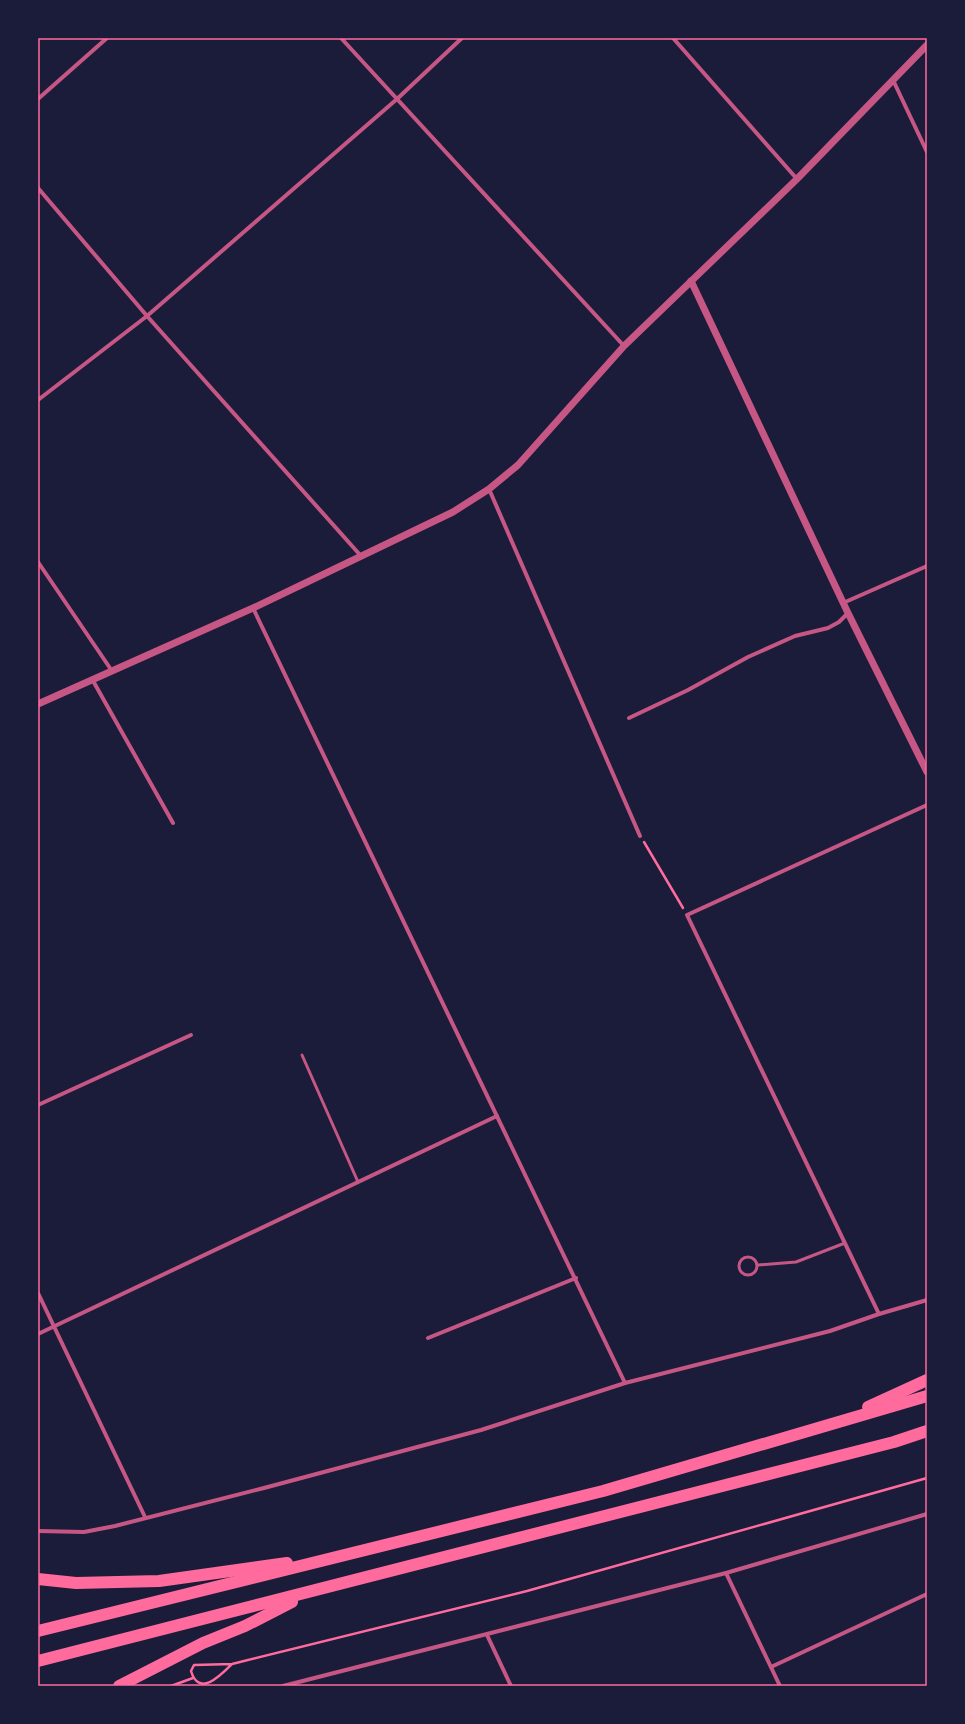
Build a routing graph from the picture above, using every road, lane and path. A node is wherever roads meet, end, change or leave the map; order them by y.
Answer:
1 (107, 38) edge
2 (341, 38) edge
3 (462, 38) edge
4 (673, 38) edge
5 (927, 45) edge
6 (893, 80) junction
7 (38, 99) edge
8 (397, 99) junction
9 (927, 152) edge
10 (797, 180) junction
11 (38, 188) edge
12 (692, 281) junction
13 (147, 316) junction
14 (624, 346) junction
15 (38, 400) edge
16 (489, 489) junction
17 (361, 556) junction
18 (38, 562) edge
19 (927, 566) edge
20 (844, 603) junction
21 (253, 608) junction
22 (848, 613) junction
23 (112, 671) junction
24 (92, 679) junction
25 (38, 704) edge
26 (629, 718) dead end
27 (927, 772) edge
28 (927, 805) edge
29 (173, 823) dead end
30 (640, 836) joint
31 (688, 915) junction
32 (191, 1035) dead end
33 (302, 1055) dead end
34 (38, 1105) edge
35 (497, 1116) junction
36 (358, 1182) junction
37 (845, 1243) junction
38 (758, 1265) junction
39 (576, 1278) junction
40 (38, 1293) edge
41 (927, 1300) edge
42 (879, 1314) junction
43 (54, 1326) junction
44 (38, 1334) edge
45 (428, 1338) dead end
46 (927, 1380) edge
47 (624, 1383) junction
48 (927, 1396) edge
49 (830, 1425) junction
50 (927, 1431) edge
51 (927, 1438) edge
52 (894, 1442) junction
53 (927, 1478) edge
54 (927, 1514) edge
55 (145, 1517) junction
56 (38, 1531) edge
57 (356, 1553) junction
58 (726, 1573) junction
59 (38, 1579) edge
60 (312, 1592) junction
61 (927, 1594) edge
62 (38, 1631) edge
63 (487, 1635) junction
64 (38, 1661) edge
65 (232, 1664) junction
66 (771, 1667) junction
67 (193, 1678) junction
68 (206, 1685) edge
69 (119, 1686) edge
70 (171, 1686) edge
71 (283, 1686) edge
72 (511, 1686) edge
73 (780, 1686) edge

1 - 7 street
2 - 8 street
3 - 8 street
4 - 10 street
5 - 6 street
6 - 9 street
6 - 10 street
8 - 13 street
8 - 14 street
10 - 12 street
11 - 13 street
12 - 14 street
12 - 20 street
13 - 15 street
13 - 17 street
14 - 16 street
16 - 17 street
16 - 30 street
17 - 21 street
18 - 23 street
19 - 20 street
20 - 22 street
21 - 23 street
21 - 35 street
22 - 26 street
22 - 27 street
23 - 24 street
24 - 25 street
24 - 29 street
28 - 31 street
30 - 31 path
31 - 37 street
32 - 34 street
33 - 36 lane
35 - 36 street
35 - 39 street
36 - 43 street
37 - 38 lane
37 - 42 street
38 - 38 lane
39 - 45 street
39 - 47 street
40 - 43 street
41 - 42 street
42 - 47 street
43 - 44 street
43 - 55 street
46 - 49 highway
47 - 55 street
48 - 49 highway
49 - 57 highway
50 - 52 highway
51 - 52 highway
52 - 60 highway
53 - 65 path
54 - 58 street
55 - 56 street
57 - 59 highway
57 - 62 highway
58 - 63 street
58 - 66 street
60 - 64 highway
60 - 69 highway
61 - 66 street
63 - 71 street
63 - 72 street
65 - 67 path
65 - 68 path
66 - 73 street
67 - 68 path
67 - 70 path

